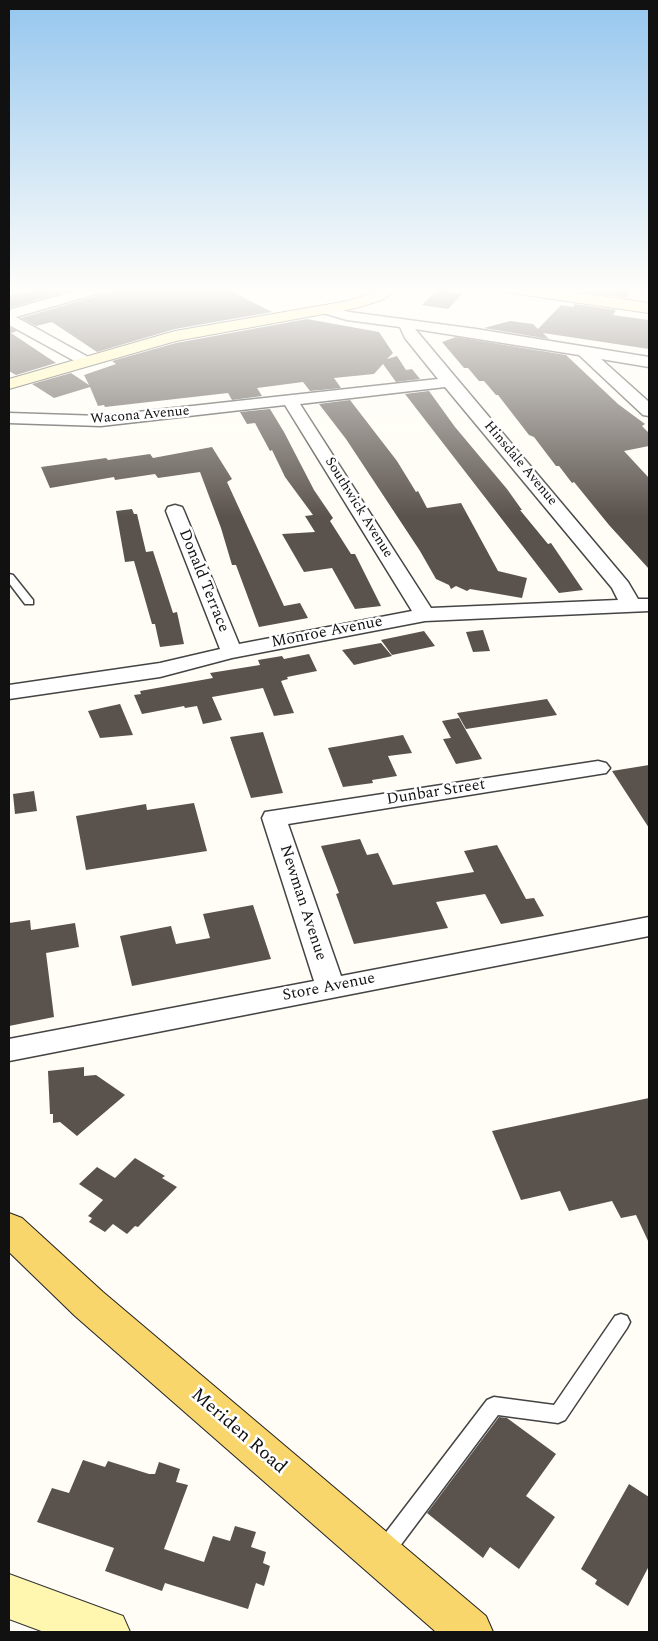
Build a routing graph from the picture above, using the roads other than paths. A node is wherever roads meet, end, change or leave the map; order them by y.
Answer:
1 (76, 364) edge
2 (434, 364) edge
3 (597, 364) edge
4 (450, 382) junction
5 (9, 384) edge
6 (290, 401) junction
7 (649, 410) edge
8 (9, 418) edge
9 (175, 511) dead end
10 (9, 577) edge
11 (29, 602) dead end
12 (640, 606) edge
13 (426, 615) junction
14 (232, 652) junction
15 (9, 692) edge
16 (598, 768) dead end
17 (274, 818) joint
18 (649, 927) edge
19 (331, 988) junction
20 (9, 1050) edge
21 (9, 1229) edge
22 (620, 1322) dead end
23 (381, 1555) junction
24 (9, 1598) edge
25 (106, 1632) edge
26 (470, 1632) edge

1 - 5 main road
2 - 4 street, Hinsdale Avenue
3 - 7 street
4 - 6 street, Wacona Avenue
4 - 12 street, Hinsdale Avenue
6 - 8 street, Wacona Avenue
6 - 13 street, Southwick Avenue
9 - 14 street, Donald Terrace
10 - 11 lane
12 - 13 street, Monroe Avenue
13 - 14 street, Monroe Avenue
14 - 15 street, Monroe Avenue
16 - 17 street, Dunbar Street
17 - 19 street, Newman Avenue
18 - 19 street, Store Avenue
19 - 20 street, Store Avenue
21 - 23 main road, Meriden Road
22 - 23 lane
23 - 26 main road, Meriden Road
24 - 25 main road

